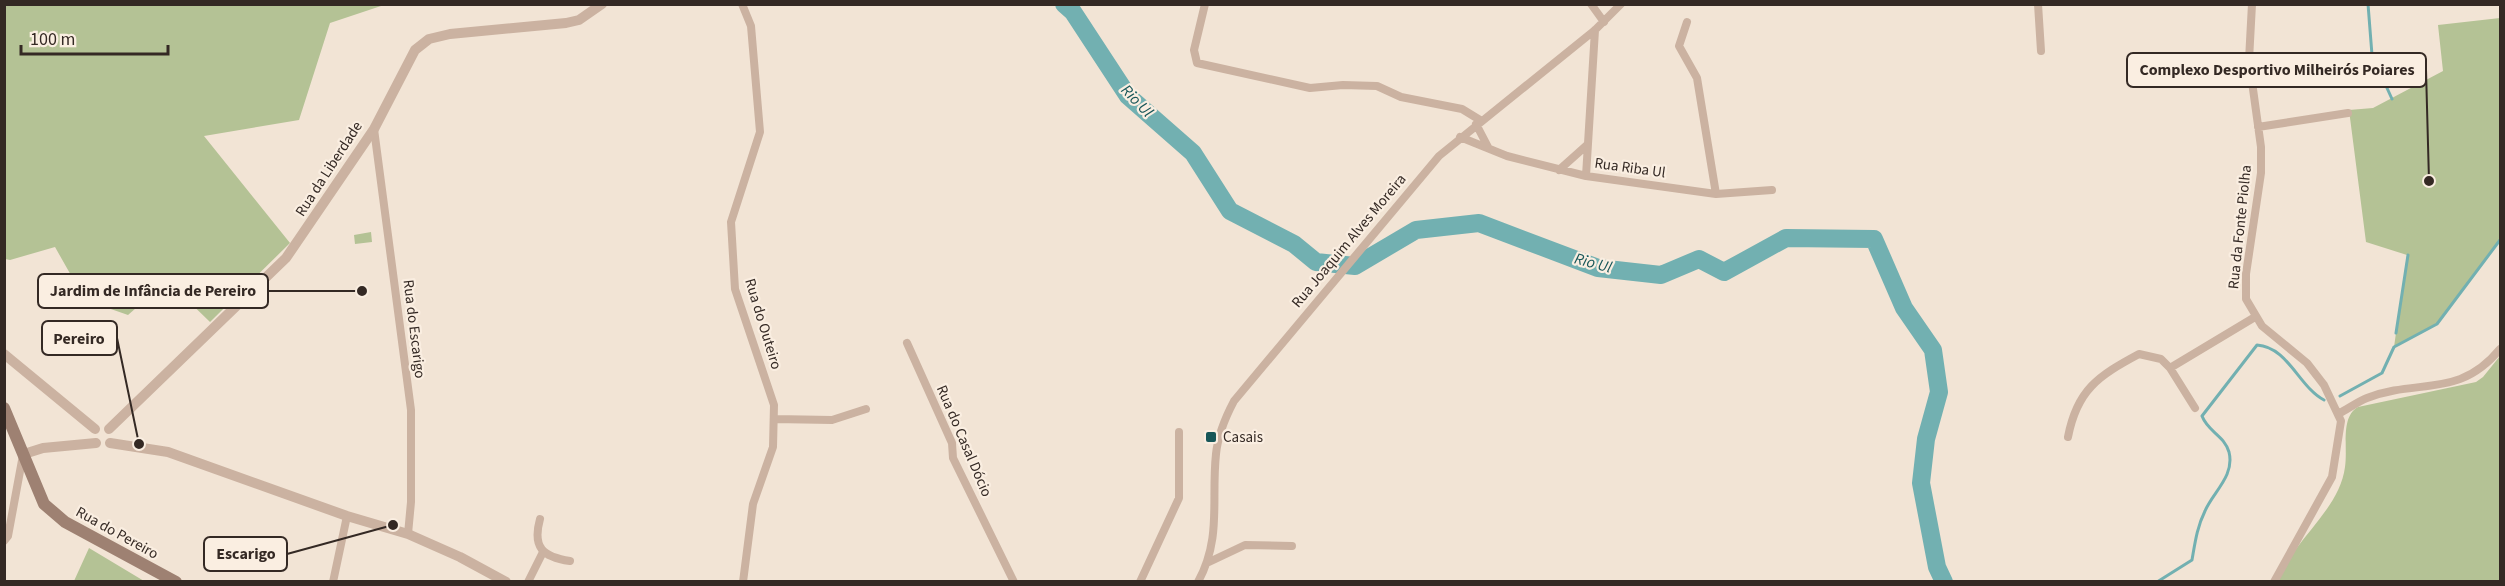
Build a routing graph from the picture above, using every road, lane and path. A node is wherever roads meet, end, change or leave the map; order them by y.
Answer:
1 (602, 4) edge
2 (742, 4) edge
3 (1205, 4) edge
4 (1591, 4) edge
5 (1621, 4) edge
6 (2038, 4) edge
7 (2252, 4) edge
8 (1604, 22) junction
9 (1687, 22) dead end
10 (1595, 30) junction
11 (2041, 51) dead end
12 (2348, 113) dead end
13 (1478, 122) junction
14 (2258, 127) junction
15 (374, 129) junction
16 (1460, 137) junction
17 (1587, 145) junction
18 (1488, 147) junction
19 (1559, 171) junction
20 (1586, 176) junction
21 (1772, 190) dead end
22 (1716, 194) junction
23 (2255, 317) junction
24 (907, 343) dead end
25 (2500, 349) edge
26 (4, 354) edge
27 (2170, 368) junction
28 (4, 408) edge
29 (2195, 408) dead end
30 (866, 410) dead end
31 (2338, 414) junction
32 (774, 419) junction
33 (95, 429) junction
34 (109, 429) junction
35 (1179, 432) dead end
36 (2068, 437) dead end
37 (96, 443) junction
38 (110, 443) junction
39 (24, 454) junction
40 (347, 516) junction
41 (540, 519) dead end
42 (408, 534) junction
43 (4, 541) edge
44 (1292, 546) dead end
45 (543, 552) junction
46 (570, 561) dead end
47 (1209, 562) junction
48 (176, 582) edge
49 (333, 582) edge
50 (506, 582) edge
51 (528, 582) edge
52 (743, 582) edge
53 (1014, 582) edge
54 (1140, 582) edge
55 (1198, 582) edge
56 (2274, 582) edge

1 - 15 street, Rua da Liberdade
2 - 32 street, Rua do Outeiro
3 - 13 street
4 - 8 street
5 - 8 street, Rua Joaquim Alves Moreira
6 - 11 street
7 - 14 street, Rua da Fonte Piolha
8 - 10 street, Rua Joaquim Alves Moreira
9 - 22 street
10 - 13 street, Rua Joaquim Alves Moreira
10 - 17 street
12 - 14 street
13 - 16 street, Rua Joaquim Alves Moreira
13 - 18 street
14 - 23 street, Rua da Fonte Piolha
15 - 34 street, Rua da Liberdade
15 - 42 street, Rua do Escarigo
16 - 18 street, Rua Riba Ul
16 - 47 street, Rua Joaquim Alves Moreira
17 - 19 street
17 - 20 street
18 - 19 street, Rua Riba Ul
19 - 20 street, Rua Riba Ul
20 - 22 street, Rua Riba Ul
21 - 22 street, Rua Riba Ul
23 - 27 street
23 - 31 street, Rua da Fonte Piolha
24 - 53 street, Rua do Casal Dócio
25 - 31 street
26 - 33 street
27 - 29 street
27 - 36 street
28 - 39 main road, Rua do Pereiro
30 - 32 street
31 - 56 street, Rua da Fonte Piolha
32 - 52 street, Rua do Outeiro
33 - 34 street
33 - 37 street
34 - 38 street
35 - 54 street
37 - 38 street
37 - 39 street
38 - 40 street
39 - 43 street
39 - 48 main road, Rua do Pereiro
40 - 42 street
40 - 49 street
41 - 45 street
42 - 50 street
44 - 47 street
45 - 46 street
45 - 51 street
47 - 55 street, Rua Joaquim Alves Moreira

